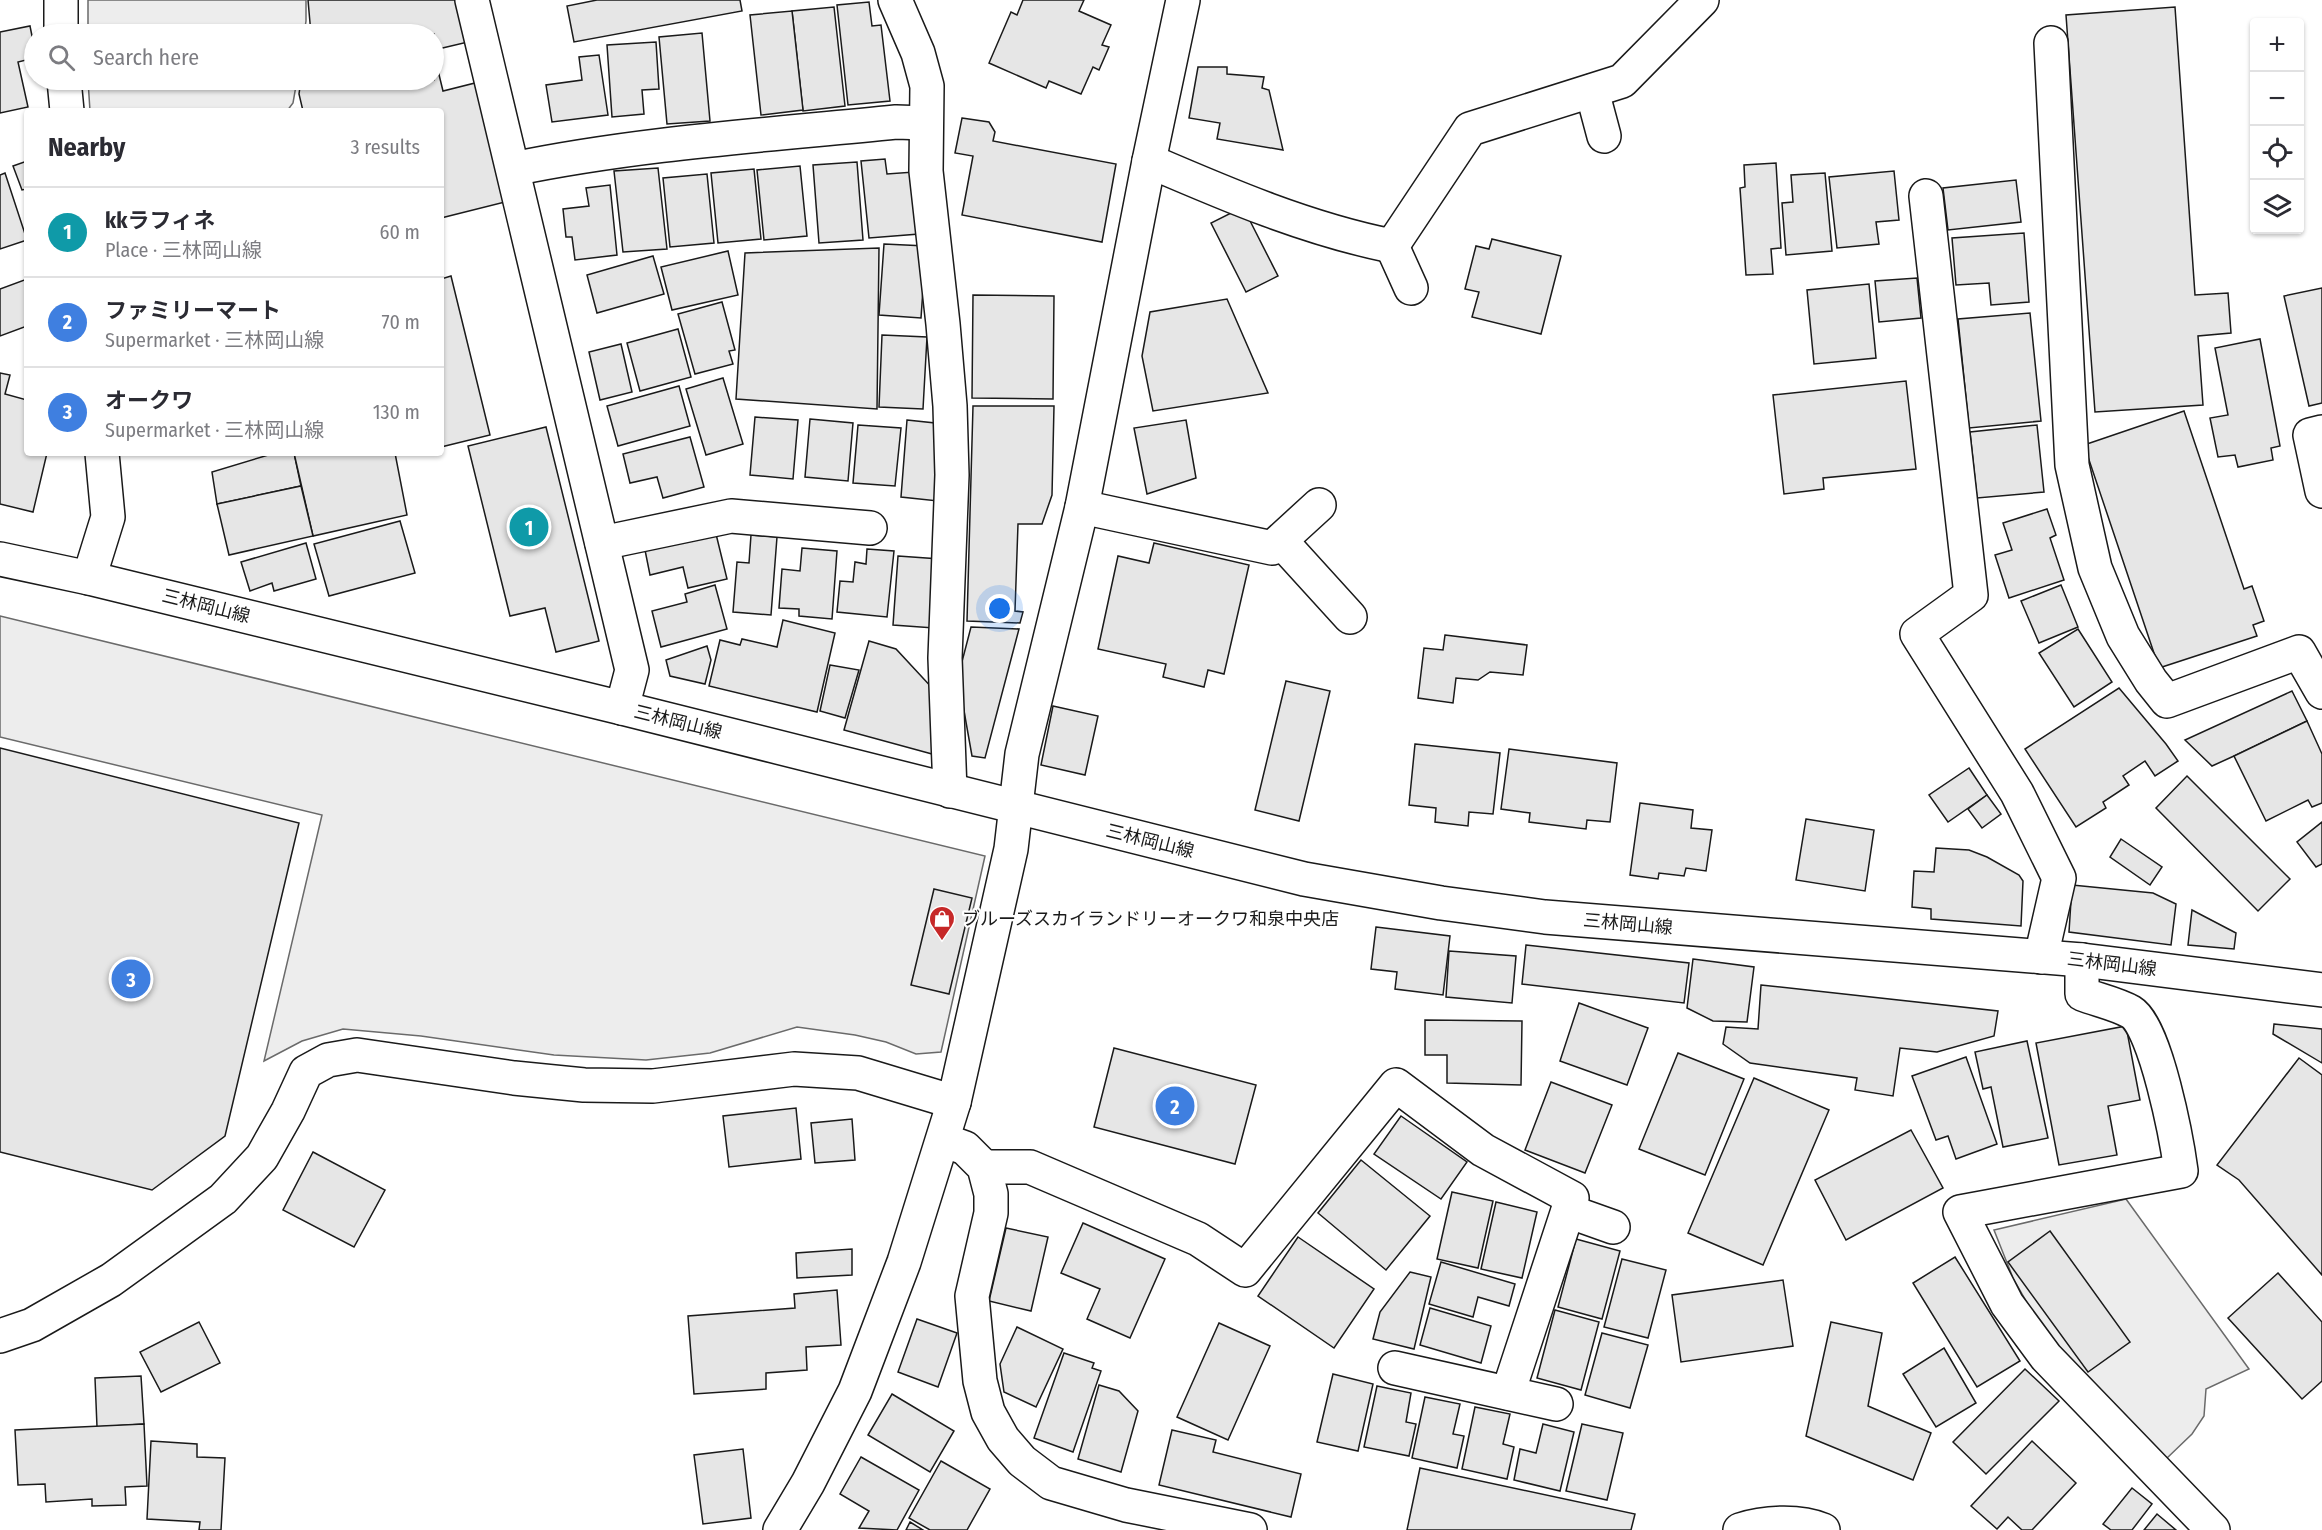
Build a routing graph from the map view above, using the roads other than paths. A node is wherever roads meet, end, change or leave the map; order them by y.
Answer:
1 (61, 0) edge
2 (472, 0) edge
3 (895, 0) edge
4 (1184, 0) edge
5 (1702, 0) edge
6 (61, 24) edge
7 (2051, 43) dead end
8 (65, 90) edge
9 (1592, 91) junction
10 (67, 108) edge
11 (926, 123) junction
12 (1604, 136) dead end
13 (1149, 161) junction
14 (513, 169) junction
15 (1926, 196) dead end
16 (1392, 246) junction
17 (1411, 288) dead end
18 (2322, 432) edge
19 (102, 456) edge
20 (2322, 491) edge
21 (1319, 505) dead end
22 (1082, 507) junction
23 (870, 528) dead end
24 (1281, 541) junction
25 (602, 543) junction
26 (0, 559) edge
27 (89, 578) junction
28 (1350, 617) dead end
29 (2320, 688) edge
30 (622, 708) junction
31 (950, 791) junction
32 (1015, 807) junction
33 (2041, 957) junction
34 (2082, 960) junction
35 (2322, 990) edge
36 (954, 1102) junction
37 (943, 1140) junction
38 (984, 1167) junction
39 (1568, 1211) junction
40 (1613, 1227) dead end
41 (0, 1336) edge
42 (1395, 1368) dead end
43 (1508, 1393) junction
44 (1556, 1404) dead end
45 (780, 1530) edge
46 (1250, 1530) edge
47 (1740, 1530) edge
48 (1823, 1530) edge
49 (2213, 1530) edge

1 - 6 street
2 - 14 street
3 - 11 street
4 - 13 street
5 - 9 street
7 - 29 street
8 - 10 street
9 - 12 street
9 - 16 street
11 - 14 street
11 - 31 street
13 - 16 street
13 - 22 street
14 - 25 street
15 - 33 street
16 - 17 street
18 - 20 street
19 - 27 street
21 - 24 street
22 - 24 street
22 - 32 street
23 - 25 street
24 - 28 street
25 - 30 street
26 - 27 street, 三林岡山線
27 - 30 street, 三林岡山線
30 - 31 street, 三林岡山線
31 - 32 street, 三林岡山線
32 - 33 street, 三林岡山線
32 - 36 street
33 - 34 street, 三林岡山線
34 - 35 street, 三林岡山線
34 - 49 street
36 - 37 street
36 - 41 street
37 - 38 street
37 - 45 street
38 - 39 street
38 - 46 street
39 - 40 street
39 - 43 street
42 - 43 street
43 - 44 street
47 - 48 street

